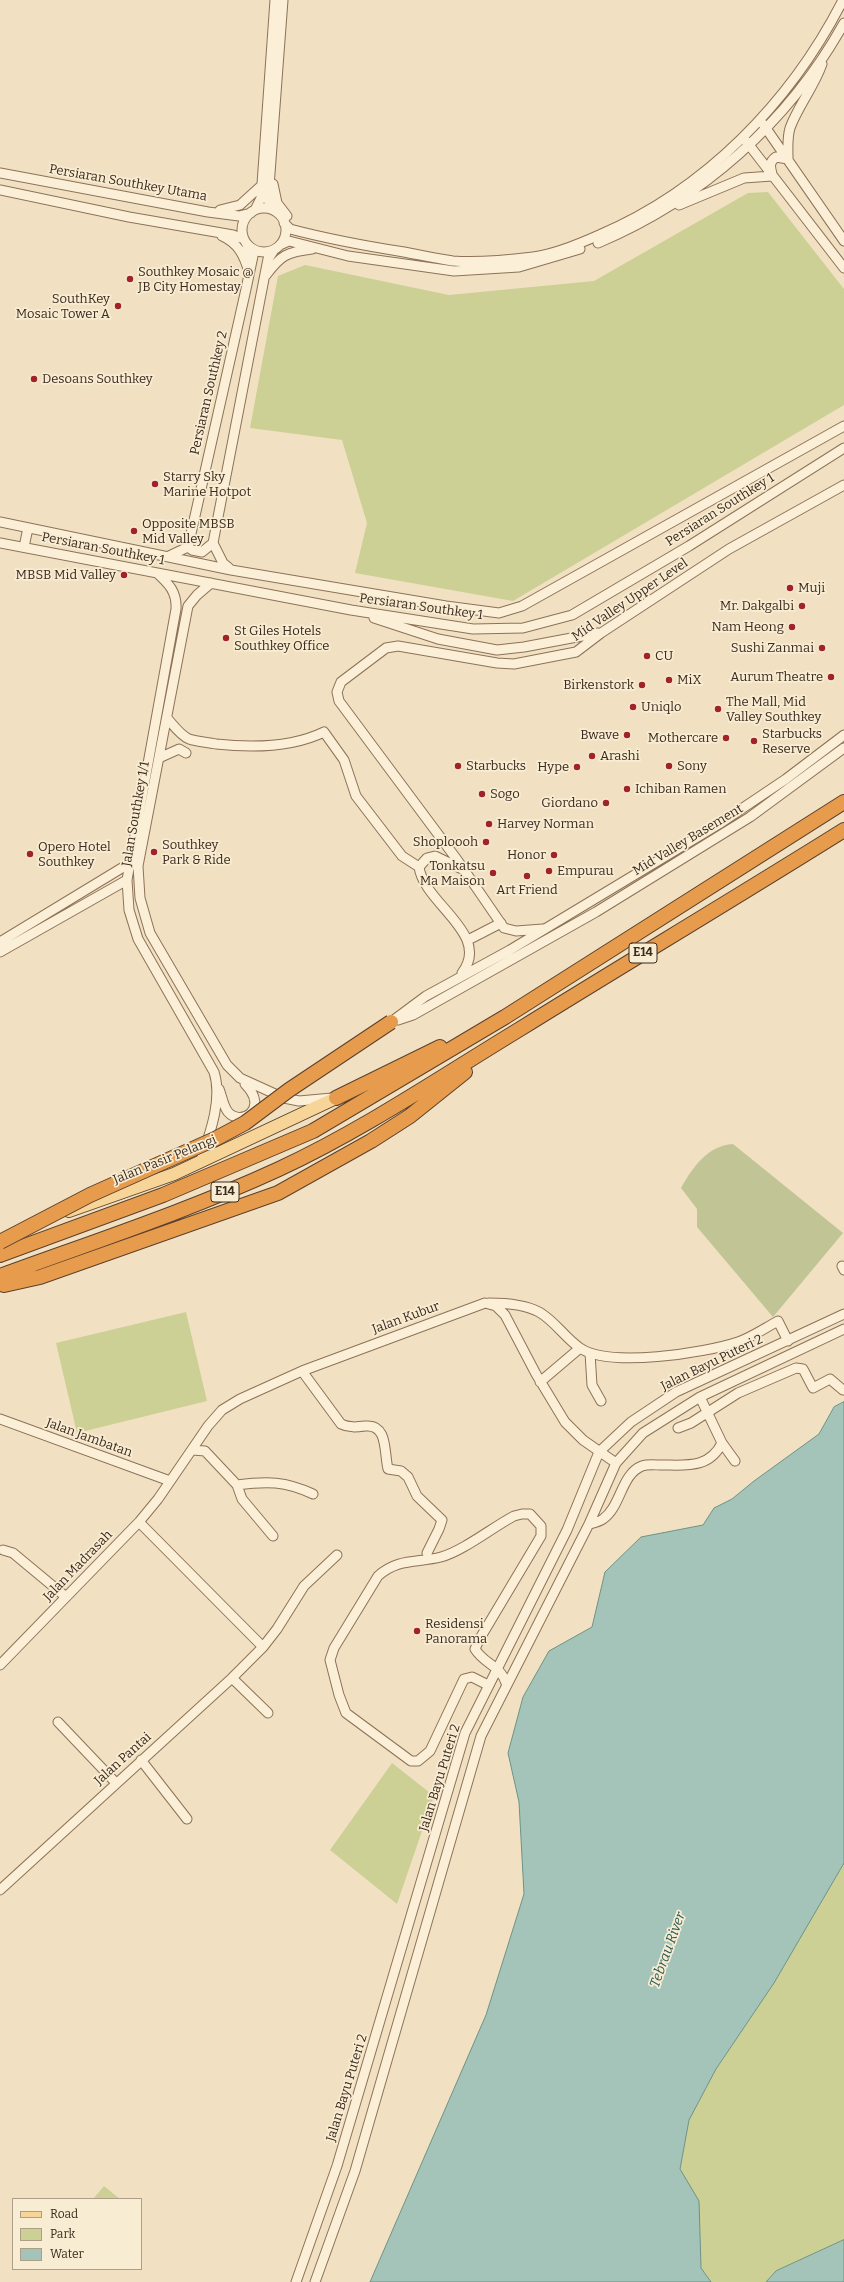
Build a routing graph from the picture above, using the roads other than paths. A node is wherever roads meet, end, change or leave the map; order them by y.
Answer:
1 (275, 0) edge
2 (283, 0) edge
3 (843, 0) edge
4 (844, 23) edge
5 (824, 57) junction
6 (760, 119) junction
7 (766, 129) junction
8 (743, 137) junction
9 (749, 145) junction
10 (788, 159) junction
11 (0, 173) edge
12 (772, 176) junction
13 (271, 177) junction
14 (262, 185) junction
15 (0, 190) edge
16 (273, 210) junction
17 (253, 211) junction
18 (208, 212) junction
19 (652, 217) junction
20 (284, 223) junction
21 (213, 231) junction
22 (304, 233) junction
23 (844, 241) edge
24 (246, 242) junction
25 (277, 247) junction
26 (317, 248) junction
27 (844, 268) edge
28 (249, 273) junction
29 (264, 279) junction
30 (844, 426) edge
31 (844, 448) edge
32 (844, 485) edge
33 (0, 522) edge
34 (28, 528) junction
35 (0, 542) edge
36 (213, 543) junction
37 (24, 547) junction
38 (188, 547) junction
39 (165, 556) junction
40 (231, 570) junction
41 (156, 572) junction
42 (211, 583) junction
43 (351, 610) junction
44 (601, 633) junction
45 (167, 718) junction
46 (844, 735) edge
47 (844, 748) edge
48 (186, 753) dead end
49 (159, 758) junction
50 (844, 802) edge
51 (844, 830) edge
52 (844, 836) edge
53 (130, 864) junction
54 (419, 867) junction
55 (465, 871) junction
56 (767, 878) junction
57 (127, 880) junction
58 (501, 923) junction
59 (543, 929) junction
60 (468, 940) junction
61 (0, 942) edge
62 (0, 952) edge
63 (460, 976) junction
64 (505, 1016) junction
65 (391, 1022) junction
66 (520, 1029) junction
67 (240, 1078) junction
68 (217, 1082) junction
69 (336, 1098) junction
70 (200, 1163) junction
71 (0, 1234) edge
72 (0, 1242) edge
73 (0, 1255) edge
74 (1, 1282) edge
75 (485, 1303) junction
76 (844, 1314) edge
77 (844, 1329) edge
78 (788, 1341) junction
79 (580, 1348) junction
80 (590, 1353) junction
81 (302, 1371) junction
82 (540, 1382) junction
83 (843, 1390) edge
84 (700, 1397) junction
85 (601, 1401) dead end
86 (707, 1412) junction
87 (0, 1419) edge
88 (678, 1428) dead end
89 (722, 1443) junction
90 (193, 1450) junction
91 (599, 1452) junction
92 (735, 1461) dead end
93 (616, 1463) junction
94 (170, 1481) junction
95 (237, 1486) junction
96 (313, 1494) dead end
97 (139, 1522) junction
98 (589, 1524) junction
99 (273, 1536) dead end
100 (3, 1550) dead end
101 (427, 1553) dead end
102 (337, 1555) dead end
103 (66, 1597) junction
104 (263, 1646) junction
105 (0, 1665) edge
106 (497, 1668) junction
107 (232, 1678) junction
108 (506, 1683) junction
109 (488, 1685) junction
110 (268, 1713) dead end
111 (58, 1722) dead end
112 (141, 1760) junction
113 (116, 1783) junction
114 (187, 1820) dead end
115 (0, 1890) edge
116 (296, 2282) edge
117 (315, 2282) edge

1 - 14 street
2 - 13 street
3 - 6 street
4 - 5 street
5 - 7 street
5 - 10 street
6 - 7 street
6 - 8 street
7 - 9 street
7 - 10 street
8 - 9 street
8 - 22 street
9 - 12 street
9 - 19 street
10 - 12 street
10 - 23 street
11 - 18 street, Persiaran Southkey Utama
12 - 19 street
12 - 27 street
13 - 16 street
13 - 22 street
14 - 17 street
14 - 18 street
15 - 21 street
16 - 17 street
16 - 20 street
17 - 18 street, Persiaran Southkey Utama
17 - 24 street
19 - 26 street
20 - 22 street
20 - 25 street
21 - 24 street
21 - 28 street
24 - 25 street
24 - 28 street, Persiaran Southkey 2
25 - 26 street
25 - 29 street
26 - 29 street
28 - 38 street, Persiaran Southkey 2
29 - 36 street
30 - 40 street, Persiaran Southkey 1
31 - 43 street, Persiaran Southkey 1
32 - 44 street, Mid Valley Upper Level
33 - 34 street, Persiaran Southkey 1
34 - 37 street, Persiaran Southkey 1
34 - 39 street, Persiaran Southkey 1
35 - 37 street, Persiaran Southkey 1
36 - 38 street
36 - 40 street
37 - 41 street, Persiaran Southkey 1
38 - 39 street
39 - 40 street, Persiaran Southkey 1
41 - 42 street, Persiaran Southkey 1
41 - 53 street, Jalan Southkey 1/1
42 - 43 street, Persiaran Southkey 1
42 - 45 street, Jalan Southkey 1/1
43 - 44 street
44 - 55 street, Mid Valley Upper Level
45 - 49 street, Jalan Southkey 1/1
45 - 54 street
46 - 59 street
47 - 65 street, Mid Valley Basement
48 - 49 street
49 - 67 street, Jalan Southkey 1/1
50 - 64 highway, E14
51 - 56 highway, E14
52 - 56 highway
53 - 57 street, Jalan Southkey 1/1
53 - 61 street
54 - 55 street, Mid Valley Upper Level
54 - 60 street
55 - 58 street, Mid Valley Upper Level
56 - 66 highway, E14
57 - 62 street
57 - 68 street, Jalan Southkey 1/1
58 - 59 street
58 - 60 street
59 - 63 street
60 - 63 street
63 - 65 street
64 - 69 highway
64 - 73 highway, E14
65 - 72 highway, bridge
66 - 74 highway, E14
66 - 74 highway
67 - 68 street
67 - 69 street, Jalan Southkey 1/1
68 - 70 street, Jalan Southkey 1/1
69 - 70 main road, Jalan Pasir Pelangi
70 - 71 main road, Jalan Pasir Pelangi
75 - 79 street
75 - 81 street, Jalan Kubur
75 - 82 street
76 - 78 street, Jalan Bayu Puteri 2
77 - 84 street, Jalan Bayu Puteri 2
78 - 80 street
78 - 91 street, Jalan Bayu Puteri 2
79 - 80 street
79 - 82 street
80 - 85 street
81 - 90 street, Jalan Kubur
81 - 101 street
82 - 91 street
83 - 86 street
84 - 86 street
84 - 93 street, Jalan Bayu Puteri 2
86 - 88 street
86 - 89 street
87 - 94 street, Jalan Jambatan
89 - 92 street
89 - 98 street
90 - 94 street, Jalan Kubur
90 - 95 street
91 - 93 street
91 - 106 street, Jalan Bayu Puteri 2
93 - 98 street, Jalan Bayu Puteri 2
94 - 97 street, Jalan Madrasah
95 - 96 street
95 - 99 street
97 - 103 street, Jalan Madrasah
97 - 104 street
98 - 108 street, Jalan Bayu Puteri 2
100 - 103 street
102 - 104 street, Jalan Pantai
103 - 105 street, Jalan Madrasah
104 - 107 street, Jalan Pantai
106 - 108 street
106 - 109 street, Jalan Bayu Puteri 2
106 - 109 street
107 - 110 street
107 - 112 street, Jalan Pantai
108 - 117 street, Jalan Bayu Puteri 2
109 - 116 street, Jalan Bayu Puteri 2
111 - 113 street
112 - 113 street, Jalan Pantai
112 - 114 street
113 - 115 street, Jalan Pantai

